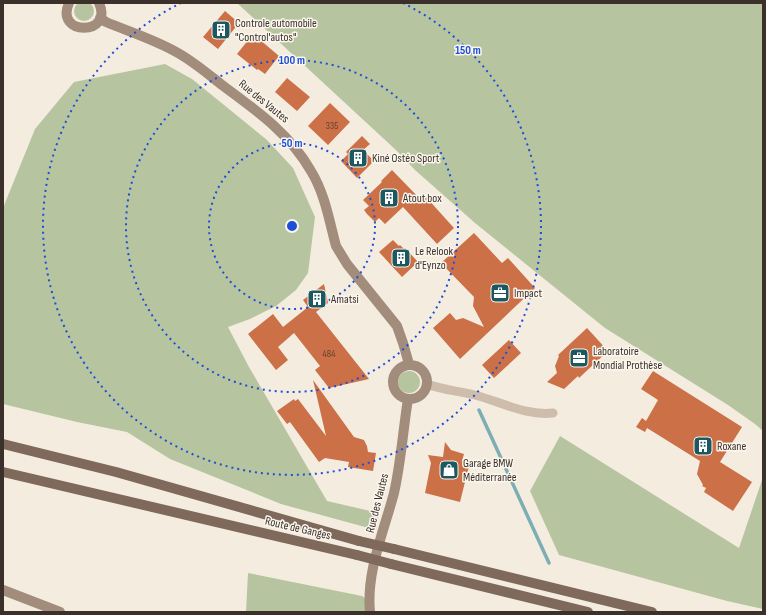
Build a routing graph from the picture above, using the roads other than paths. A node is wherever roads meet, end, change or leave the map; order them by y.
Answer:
1 (68, 3) edge
2 (99, 3) edge
3 (100, 18) junction
4 (409, 364) junction
5 (427, 384) junction
6 (408, 399) junction
7 (553, 413) dead end
8 (3, 444) edge
9 (3, 472) edge
10 (3, 590) edge
11 (60, 612) edge
12 (370, 612) edge
13 (588, 612) edge
14 (652, 612) edge

1 - 3 street
2 - 3 street
3 - 4 street, Rue des Vautes
4 - 5 street
4 - 6 street
5 - 6 street
5 - 7 street
6 - 12 street, Rue des Vautes
8 - 14 main road, bridge
9 - 13 main road, Route de Ganges, bridge
10 - 11 street

